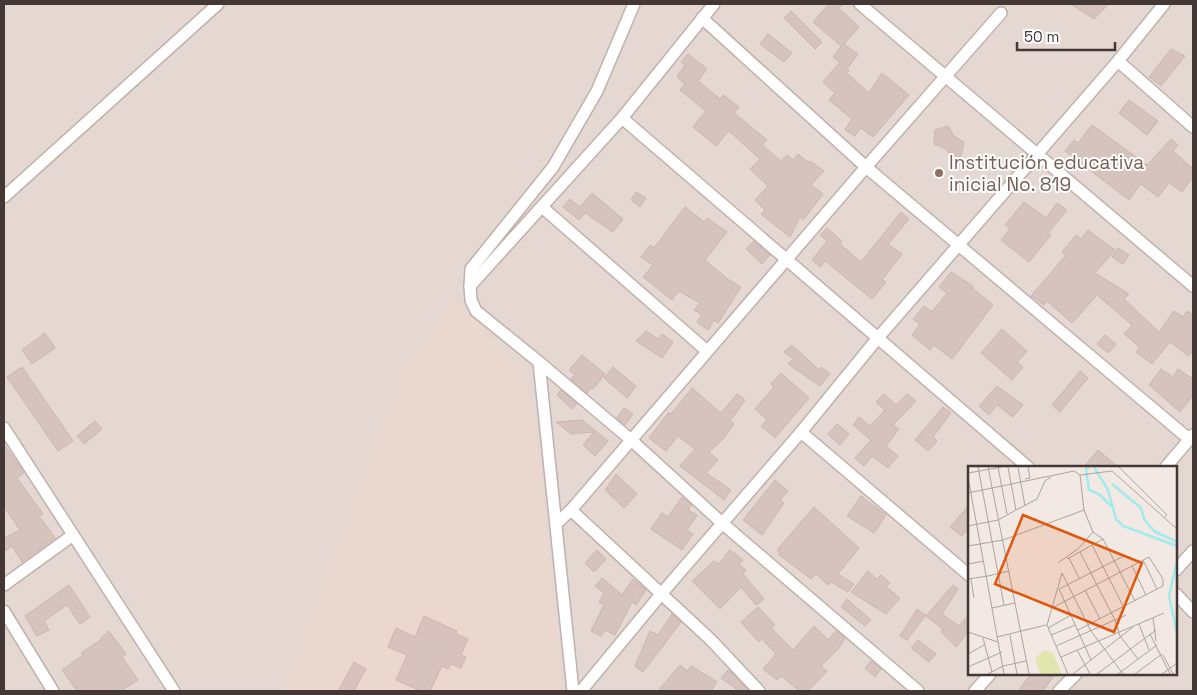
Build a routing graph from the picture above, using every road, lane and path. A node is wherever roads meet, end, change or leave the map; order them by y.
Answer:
1 (218, 4) edge
2 (634, 4) edge
3 (714, 4) edge
4 (860, 4) edge
5 (1164, 4) edge
6 (1001, 13) dead end
7 (702, 18) junction
8 (1118, 61) junction
9 (946, 77) junction
10 (622, 118) junction
11 (1193, 127) edge
12 (1035, 153) junction
13 (866, 167) junction
14 (4, 197) edge
15 (542, 207) junction
16 (958, 246) junction
17 (787, 259) junction
18 (470, 286) junction
19 (1193, 286) edge
20 (878, 339) junction
21 (707, 351) junction
22 (540, 362) junction
23 (4, 428) edge
24 (801, 432) junction
25 (1191, 437) edge
26 (630, 439) junction
27 (1027, 466) edge
28 (1167, 466) edge
29 (571, 510) junction
30 (722, 523) junction
31 (556, 524) junction
32 (73, 535) junction
33 (1193, 551) edge
34 (1177, 569) edge
35 (968, 574) edge
36 (4, 585) edge
37 (662, 593) junction
38 (1177, 595) edge
39 (4, 612) edge
40 (1193, 612) edge
41 (989, 675) edge
42 (1075, 675) edge
43 (53, 691) edge
44 (174, 691) edge
45 (573, 691) edge
46 (581, 691) edge
47 (759, 691) edge
48 (918, 691) edge
49 (975, 691) edge
50 (1059, 691) edge

1 - 14 street
2 - 18 street
3 - 7 street
4 - 9 street
5 - 8 street
6 - 9 street
7 - 10 street
7 - 13 street
8 - 11 street
8 - 12 street
9 - 12 street
9 - 13 street
10 - 15 street
10 - 17 street
12 - 16 street
12 - 19 street
13 - 16 street
13 - 17 street
15 - 18 street
15 - 21 street
16 - 20 street
16 - 25 street
17 - 20 street
17 - 21 street
18 - 22 street
20 - 24 street
20 - 27 street
21 - 26 street
22 - 26 street
22 - 31 street
23 - 32 street
24 - 30 street
24 - 35 street
25 - 28 street
26 - 29 street
26 - 30 street
29 - 31 street
29 - 37 street
30 - 37 street
30 - 48 street
31 - 45 street
32 - 36 street
32 - 44 street
33 - 34 street
37 - 46 street
37 - 47 street
38 - 40 street
39 - 43 street
41 - 49 street
42 - 50 street

